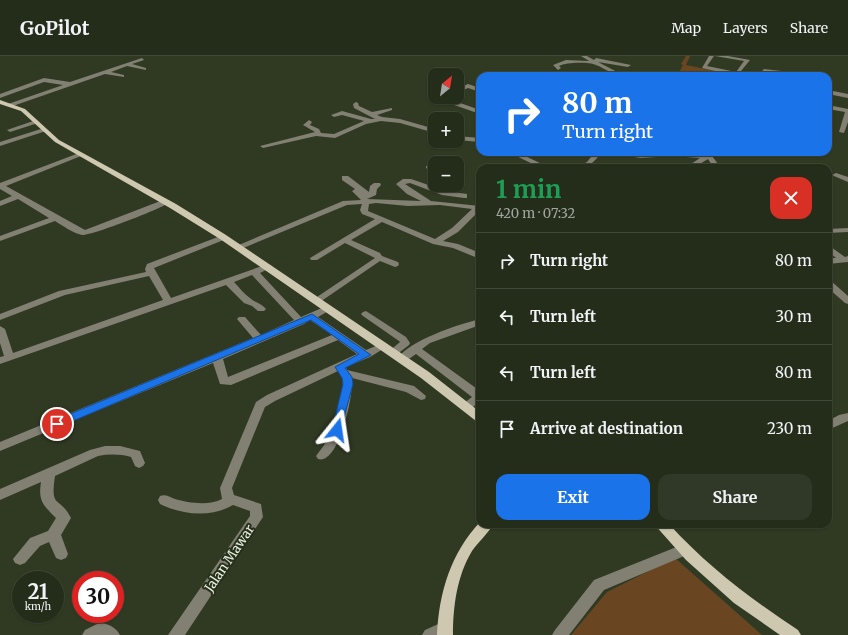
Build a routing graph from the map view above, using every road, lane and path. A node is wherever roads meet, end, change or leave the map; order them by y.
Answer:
1 (583, 56) edge
2 (712, 56) edge
3 (717, 56) edge
4 (736, 56) edge
5 (749, 56) edge
6 (142, 59) dead end
7 (595, 61) junction
8 (126, 64) junction
9 (628, 65) dead end
10 (558, 68) dead end
11 (144, 69) dead end
12 (105, 72) junction
13 (615, 72) edge
14 (728, 72) edge
15 (739, 72) edge
16 (122, 76) dead end
17 (70, 84) junction
18 (832, 87) edge
19 (464, 88) edge
20 (841, 88) dead end
21 (476, 89) edge
22 (832, 93) edge
23 (0, 96) edge
24 (848, 96) edge
25 (0, 102) edge
26 (356, 104) dead end
27 (459, 104) edge
28 (10, 105) junction
29 (832, 108) edge
30 (390, 109) dead end
31 (476, 110) edge
32 (848, 112) edge
33 (334, 115) dead end
34 (371, 118) junction
35 (36, 122) junction
36 (309, 122) dead end
37 (428, 129) edge
38 (10, 130) dead end
39 (44, 130) junction
40 (842, 132) dead end
41 (319, 134) junction
42 (464, 139) edge
43 (476, 140) edge
44 (283, 141) junction
45 (0, 144) edge
46 (263, 146) dead end
47 (294, 146) dead end
48 (79, 155) junction
49 (520, 156) edge
50 (595, 156) edge
51 (706, 156) edge
52 (708, 156) edge
53 (538, 164) edge
54 (587, 164) edge
55 (694, 164) edge
56 (715, 164) edge
57 (836, 175) dead end
58 (345, 178) dead end
59 (848, 180) edge
60 (0, 186) edge
61 (377, 186) dead end
62 (459, 192) edge
63 (464, 196) junction
64 (17, 197) junction
65 (364, 199) junction
66 (166, 202) junction
67 (429, 203) junction
68 (0, 204) edge
69 (476, 206) edge
70 (476, 207) edge
71 (476, 211) edge
72 (55, 218) junction
73 (381, 219) junction
74 (848, 230) edge
75 (832, 232) edge
76 (223, 237) junction
77 (0, 239) edge
78 (344, 240) junction
79 (436, 242) junction
80 (238, 247) junction
81 (832, 250) edge
82 (476, 254) edge
83 (314, 258) dead end
84 (379, 258) junction
85 (846, 259) edge
86 (832, 261) edge
87 (395, 264) dead end
88 (268, 267) junction
89 (151, 271) junction
90 (254, 272) junction
91 (228, 281) junction
92 (832, 287) edge
93 (317, 301) junction
94 (848, 301) edge
95 (169, 302) junction
96 (260, 309) dead end
97 (327, 309) junction
98 (366, 314) dead end
99 (0, 317) edge
100 (312, 317) junction
101 (242, 319) dead end
102 (301, 322) junction
103 (476, 323) edge
104 (0, 329) edge
105 (339, 336) junction
106 (259, 339) junction
107 (383, 346) junction
108 (416, 348) junction
109 (392, 353) junction
110 (366, 355) junction
111 (10, 358) junction
112 (217, 358) junction
113 (402, 359) junction
114 (0, 361) edge
115 (342, 370) junction
116 (476, 394) edge
117 (421, 396) dead end
118 (476, 400) edge
119 (466, 406) junction
120 (476, 415) edge
121 (848, 417) edge
122 (832, 424) edge
123 (0, 447) edge
124 (322, 456) dead end
125 (139, 462) dead end
126 (49, 473) junction
127 (0, 495) edge
128 (164, 500) dead end
129 (231, 500) junction
130 (482, 528) edge
131 (665, 528) edge
132 (53, 535) junction
133 (684, 550) junction
134 (61, 554) dead end
135 (20, 559) dead end
136 (445, 632) edge
137 (90, 635) edge
138 (112, 635) edge
139 (176, 635) edge
140 (430, 635) edge
141 (560, 635) edge
142 (793, 635) edge

1 - 7 street
2 - 14 street
3 - 15 street
4 - 5 street
6 - 8 street
7 - 9 street
7 - 10 street
7 - 13 street
8 - 11 street
8 - 12 street
12 - 16 street
12 - 17 street
17 - 23 street
17 - 28 street
18 - 20 street
19 - 21 street
22 - 24 street
25 - 28 main road
26 - 34 street
27 - 31 street
28 - 35 main road
29 - 32 street
30 - 34 street
32 - 40 street
33 - 34 street
34 - 37 street
34 - 41 street
35 - 38 street
35 - 39 main road
36 - 41 street
39 - 45 street
39 - 48 main road
41 - 44 street
42 - 43 street
44 - 46 street
44 - 47 street
48 - 60 street
48 - 66 main road
49 - 53 street
50 - 54 street
51 - 55 street
52 - 56 street
57 - 59 street
58 - 65 street
60 - 64 street
61 - 65 street
62 - 63 street
63 - 67 street
63 - 69 street
64 - 68 street
64 - 72 street
65 - 67 street
65 - 73 street
65 - 80 street
66 - 72 street
66 - 76 main road
67 - 70 street
71 - 79 street
72 - 77 street
73 - 78 street
73 - 79 street
74 - 75 street
76 - 80 main road
76 - 89 street
78 - 83 street
78 - 84 street
79 - 82 street
80 - 88 main road
81 - 85 street
84 - 87 street
84 - 93 street
85 - 86 street
88 - 90 street
88 - 93 main road
89 - 95 street
89 - 99 street
90 - 91 street
90 - 102 street
91 - 95 street
91 - 96 street
92 - 94 street
93 - 97 main road
95 - 111 street
97 - 100 street
97 - 107 main road
98 - 109 street
100 - 102 street
100 - 105 street
101 - 106 street
102 - 106 street
103 - 108 street
104 - 111 street
105 - 110 street
105 - 112 street
106 - 112 street
107 - 109 main road
107 - 110 street
108 - 113 street
108 - 116 street
109 - 113 main road
110 - 115 street
111 - 114 street
112 - 123 street
113 - 119 main road
115 - 117 street
115 - 124 street
115 - 129 street
118 - 119 street
119 - 120 main road
121 - 122 street
125 - 126 street
126 - 127 street
126 - 132 street
128 - 129 street
129 - 139 street, Jalan Mawar
130 - 136 main road
131 - 133 main road
132 - 134 street
132 - 135 street
133 - 141 street
133 - 142 main road
136 - 140 street
137 - 138 street

